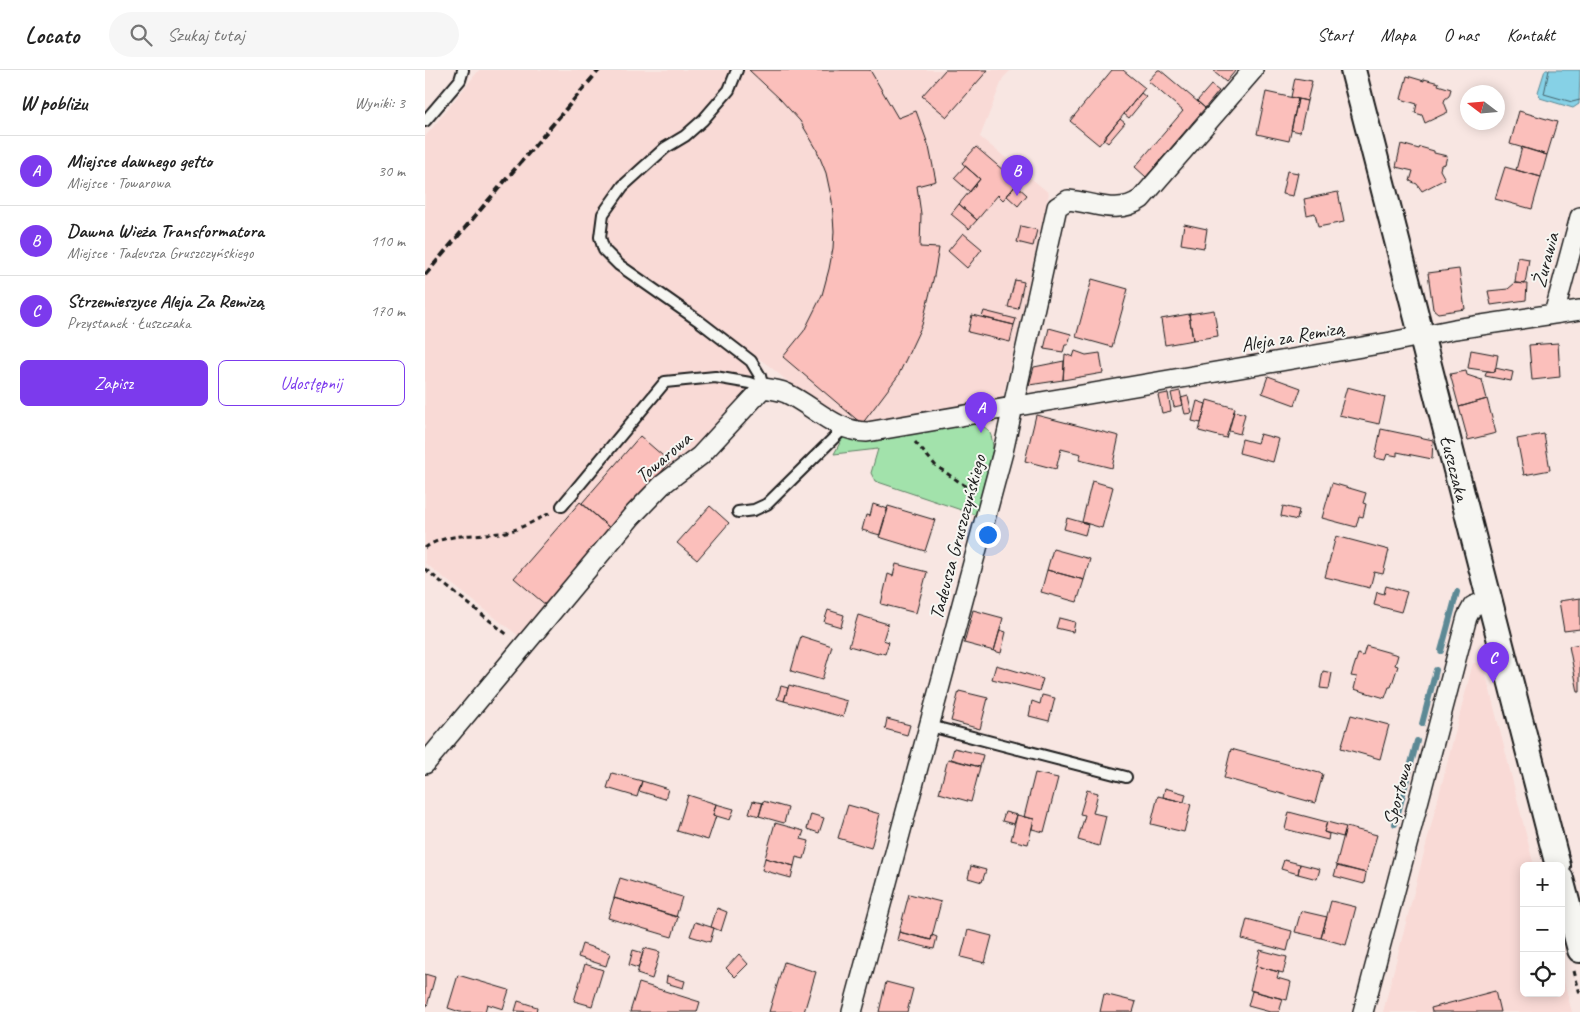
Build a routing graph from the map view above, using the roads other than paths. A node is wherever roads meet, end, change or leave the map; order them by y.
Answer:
1 (463, 70) edge
2 (737, 70) edge
3 (1253, 70) edge
4 (1353, 70) edge
5 (425, 122) edge
6 (1580, 216) edge
7 (1580, 310) edge
8 (1554, 314) junction
9 (1421, 336) junction
10 (763, 388) junction
11 (1013, 407) junction
12 (844, 428) junction
13 (562, 506) road end
14 (739, 512) dead end
15 (1489, 600) junction
16 (930, 726) junction
17 (425, 764) edge
18 (1126, 777) dead end
19 (1557, 862) edge
20 (1565, 894) edge
21 (1580, 950) edge
22 (852, 1012) edge
23 (1363, 1012) edge

1 - 5 lane
2 - 10 lane
3 - 11 street, Tadeusza Gruszczyńskiego
4 - 9 street, Łuszczaka
6 - 8 street, Żurawia
7 - 8 street, Aleja za Remizą
8 - 9 street, Aleja za Remizą
9 - 11 street, Aleja za Remizą
9 - 15 street, Łuszczaka
10 - 12 street
10 - 13 lane
10 - 17 street, Towarowa
11 - 12 street
11 - 16 street, Tadeusza Gruszczyńskiego
12 - 14 lane
15 - 19 street, Łuszczaka
15 - 23 street, Sportowa
16 - 18 lane
16 - 22 street, Tadeusza Gruszczyńskiego
20 - 21 street

